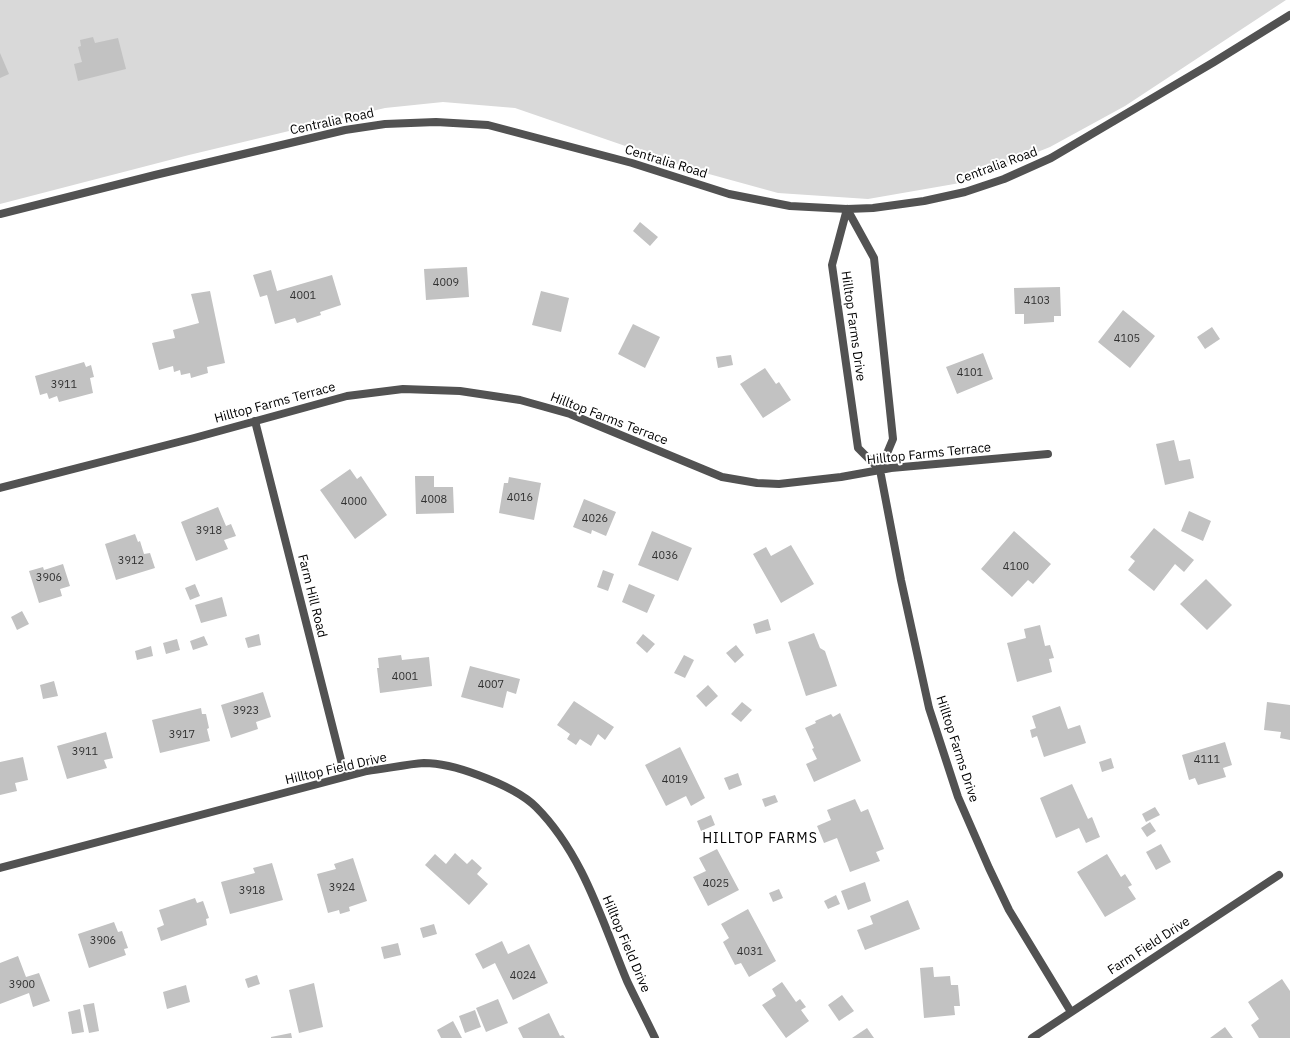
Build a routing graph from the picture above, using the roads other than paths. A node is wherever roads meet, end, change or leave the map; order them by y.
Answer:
1 (1290, 15) edge
2 (847, 209) junction
3 (0, 214) edge
4 (256, 421) junction
5 (1048, 454) dead end
6 (880, 470) junction
7 (0, 488) edge
8 (345, 776) junction
9 (0, 868) edge
10 (1279, 875) dead end
11 (1071, 1012) junction
12 (655, 1038) edge
13 (1032, 1038) edge

1 - 2 street, Centralia Road
2 - 3 street, Centralia Road
2 - 6 street, Hilltop Farms Drive
2 - 6 street, Hilltop Farms Drive
4 - 6 street, Hilltop Farms Terrace
4 - 7 street, Hilltop Farms Terrace
4 - 8 street, Farm Hill Road
5 - 6 street, Hilltop Farms Terrace
6 - 11 street, Hilltop Farms Drive
8 - 9 street, Hilltop Field Drive
8 - 12 street, Hilltop Field Drive
10 - 11 street, Farm Field Drive
11 - 13 street, Farm Field Drive

